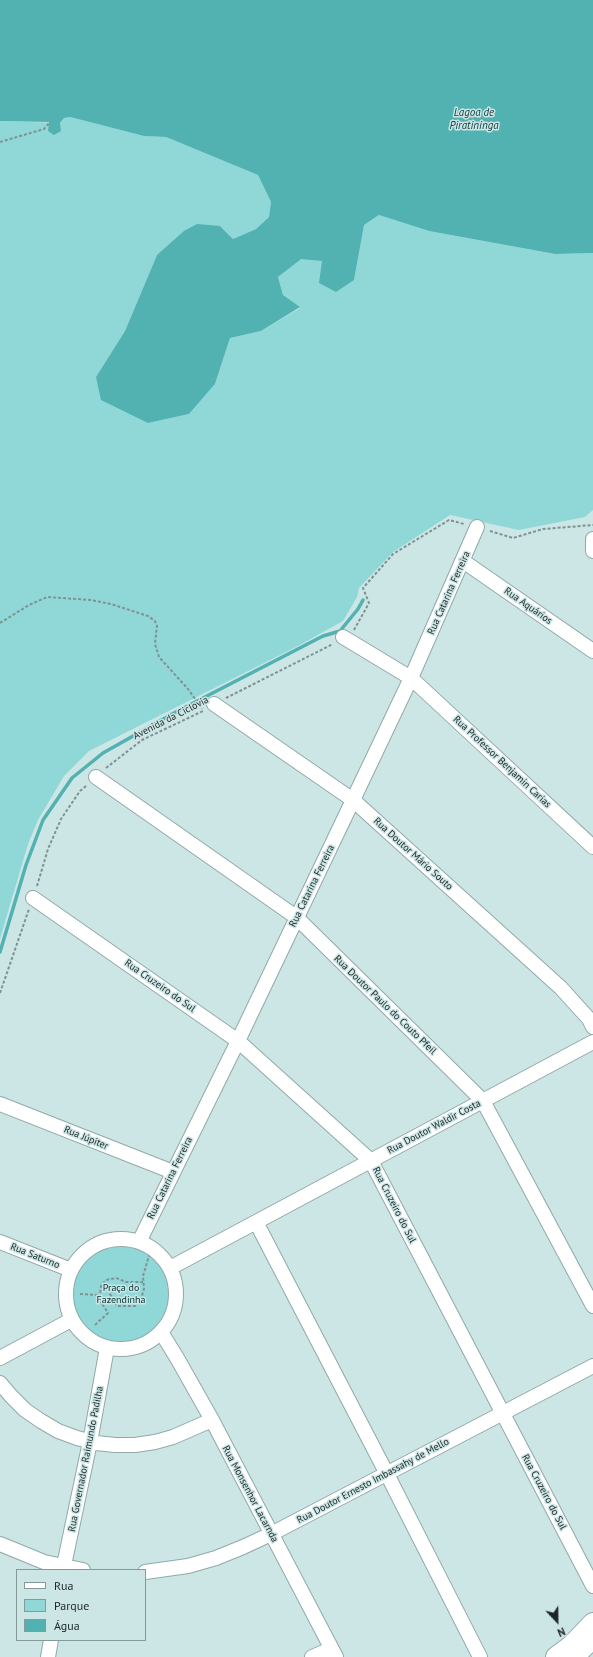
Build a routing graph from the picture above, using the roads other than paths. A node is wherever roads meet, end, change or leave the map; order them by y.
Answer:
1 (478, 527) road end
2 (593, 539) edge
3 (593, 550) edge
4 (463, 561) junction
5 (343, 638) road end
6 (593, 651) edge
7 (410, 678) junction
8 (214, 704) road end
9 (96, 777) road end
10 (353, 800) junction
11 (593, 847) edge
12 (33, 898) road end
13 (296, 917) junction
14 (593, 1027) edge
15 (238, 1041) junction
16 (593, 1042) edge
17 (483, 1101) junction
18 (0, 1104) edge
19 (371, 1161) junction
20 (173, 1172) junction
21 (256, 1222) junction
22 (0, 1242) edge
23 (145, 1245) junction
24 (170, 1268) junction
25 (71, 1270) junction
26 (593, 1306) edge
27 (71, 1320) junction
28 (161, 1332) junction
29 (107, 1348) junction
30 (0, 1358) edge
31 (593, 1366) edge
32 (0, 1383) edge
33 (502, 1413) junction
34 (212, 1420) junction
35 (90, 1442) junction
36 (387, 1474) junction
37 (271, 1534) junction
38 (0, 1544) edge
39 (64, 1568) edge
40 (146, 1572) edge
41 (593, 1586) edge
42 (593, 1623) edge
43 (593, 1640) edge
44 (51, 1641) edge
45 (593, 1648) edge
46 (333, 1653) edge
47 (48, 1657) edge
48 (312, 1657) edge
49 (480, 1657) edge
50 (556, 1657) edge
51 (574, 1657) edge
52 (583, 1657) edge

1 - 4 street, Rua Catarina Ferreira
2 - 3 street
4 - 6 street, Rua Aquários
4 - 7 street, Rua Catarina Ferreira
5 - 7 street, Rua Professor Benjamin Carias
7 - 10 street, Rua Catarina Ferreira
7 - 11 street, Rua Professor Benjamin Carias
8 - 10 street, Rua Doutor Mário Souto
9 - 13 street, Rua Doutor Paulo do Couto Pfeil
10 - 13 street, Rua Catarina Ferreira
10 - 14 street, Rua Doutor Mário Souto
12 - 15 street, Rua Cruzeiro do Sul
13 - 15 street, Rua Catarina Ferreira
13 - 17 street, Rua Doutor Paulo do Couto Pfeil
15 - 19 street, Rua Cruzeiro do Sul
15 - 20 street, Rua Catarina Ferreira
16 - 17 street, Rua Doutor Waldir Costa
17 - 19 street, Rua Doutor Waldir Costa
17 - 26 street, Rua Doutor Paulo do Couto Pfeil
18 - 20 street, Rua Júpiter
19 - 21 street, Rua Doutor Waldir Costa
19 - 33 street, Rua Cruzeiro do Sul
20 - 23 street, Rua Catarina Ferreira
21 - 24 street, Rua Doutor Waldir Costa
21 - 36 street
22 - 25 street, Rua Saturno
23 - 24 street
23 - 25 street
24 - 28 street
25 - 27 street
27 - 29 street
27 - 30 street
28 - 29 street
28 - 34 street, Rua Monsenhor Lacarnda
29 - 35 street, Rua Governador Raimundo Padilha
31 - 33 street, Rua Doutor Ernesto Imbassahy de Mello
32 - 35 street
33 - 36 street, Rua Doutor Ernesto Imbassahy de Mello
33 - 41 street, Rua Cruzeiro do Sul
34 - 35 street
34 - 37 street, Rua Monsenhor Lacarnda
35 - 39 street, Rua Governador Raimundo Padilha
36 - 37 street, Rua Doutor Ernesto Imbassahy de Mello
36 - 49 street
37 - 40 street, Rua Doutor Ernesto Imbassahy de Mello
37 - 46 street, Rua Monsenhor Lacarnda
38 - 39 street
42 - 50 main road
43 - 51 lane
44 - 47 street
45 - 52 lane
46 - 48 street

